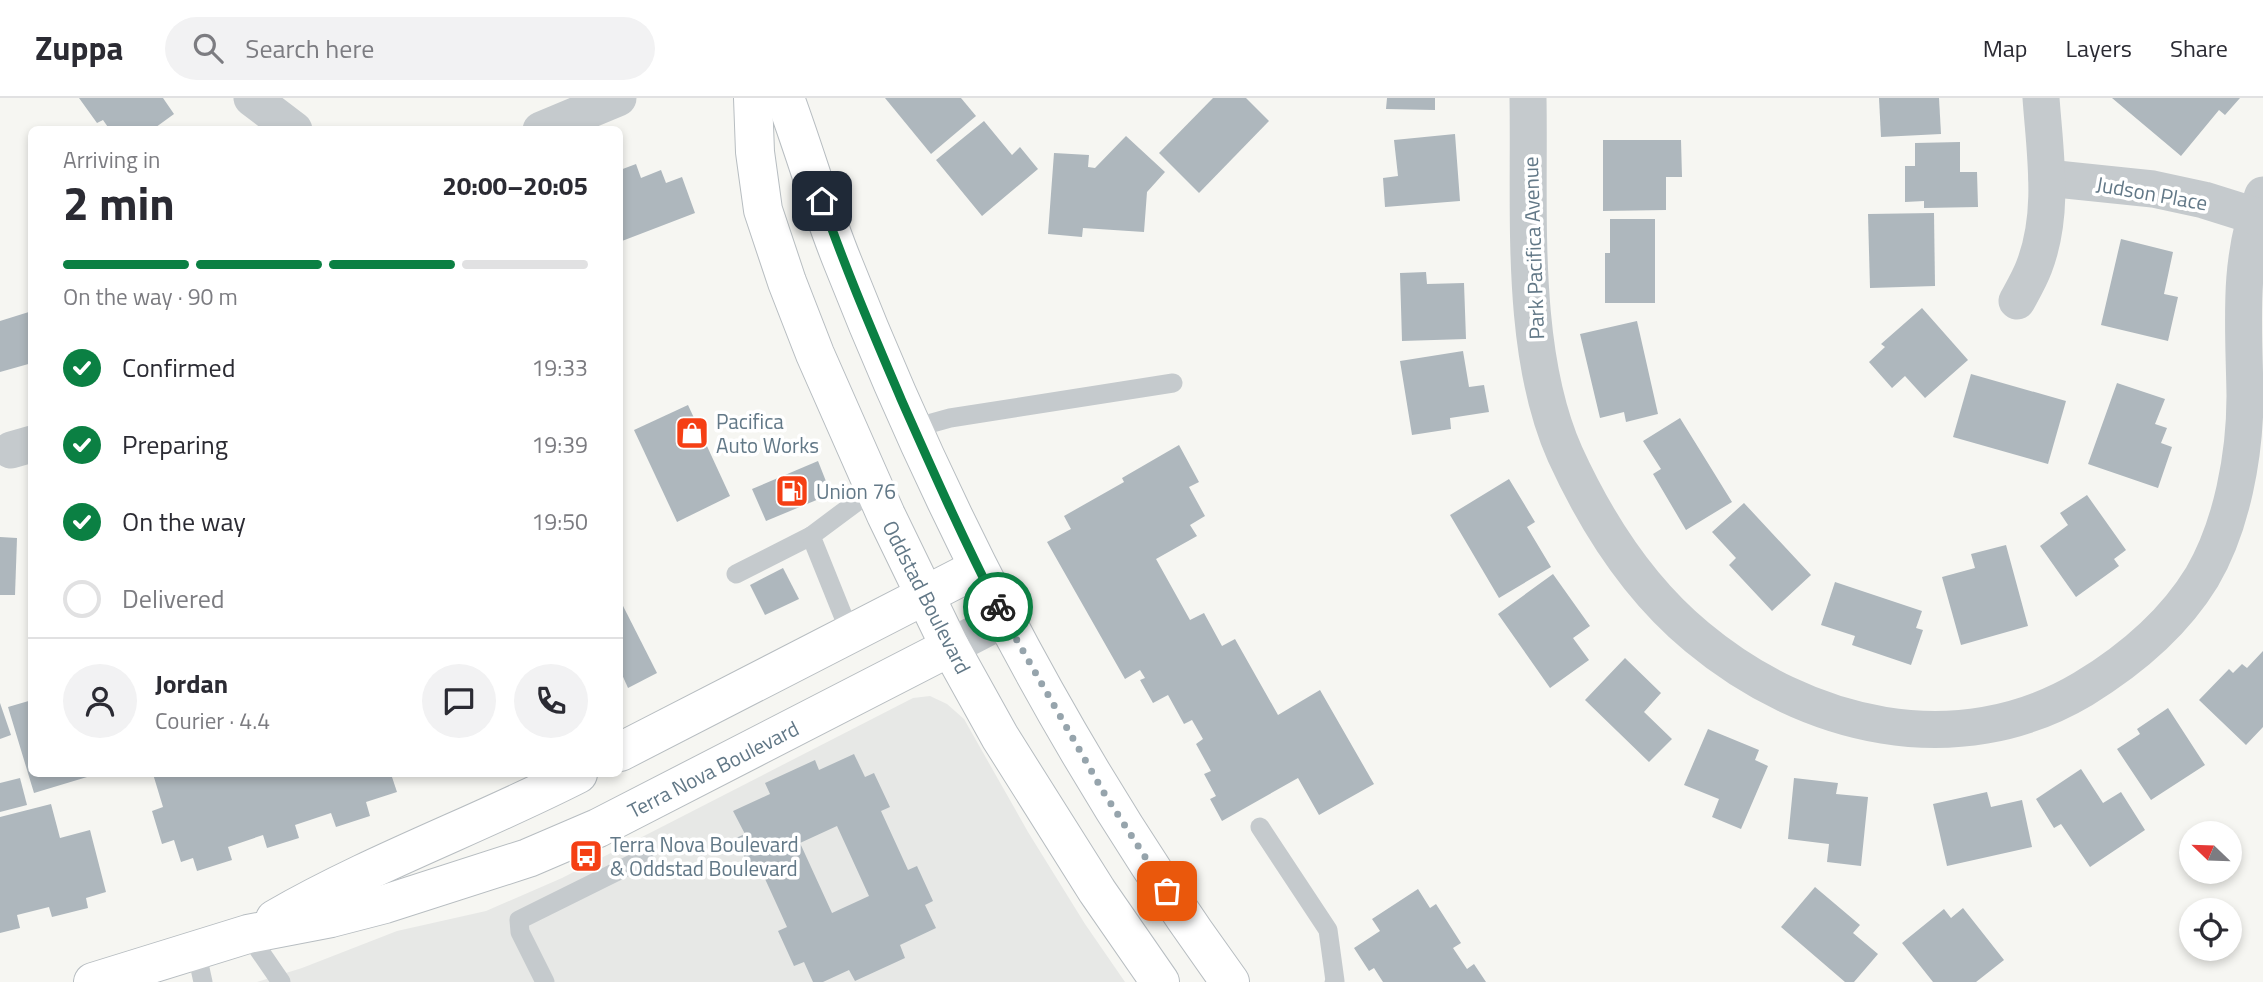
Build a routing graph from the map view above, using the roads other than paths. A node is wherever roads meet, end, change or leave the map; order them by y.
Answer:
1 (252, 98) edge
2 (618, 98) edge
3 (753, 98) edge
4 (785, 98) edge
5 (1528, 98) edge
6 (2041, 98) edge
7 (289, 126) edge
8 (551, 126) edge
9 (2047, 178) junction
10 (2259, 205) edge
11 (2017, 301) dead end
12 (1173, 383) dead end
13 (914, 428) junction
14 (2252, 462) edge
15 (874, 489) junction
16 (810, 536) junction
17 (978, 568) junction
18 (736, 574) dead end
19 (925, 596) junction
20 (1004, 619) junction
21 (850, 633) junction
22 (950, 647) junction
23 (623, 750) edge
24 (572, 777) edge
25 (1260, 827) dead end
26 (644, 858) dead end
27 (248, 933) junction
28 (200, 966) edge
29 (93, 982) edge
30 (281, 982) edge
31 (545, 982) edge
32 (1160, 982) edge
33 (1230, 982) edge
34 (1334, 982) edge

1 - 7 street
2 - 8 street
3 - 15 street, Oddstad Boulevard
4 - 13 street
5 - 14 street, Park Pacifica Avenue
6 - 9 street
9 - 10 street, Judson Place
9 - 11 street
10 - 14 street, Park Pacifica Avenue
12 - 13 lane
13 - 17 street
15 - 16 lane
15 - 19 street, Oddstad Boulevard
16 - 18 lane
16 - 21 lane
17 - 19 street
17 - 20 street
19 - 21 street
19 - 22 street, Oddstad Boulevard
20 - 22 street, Terra Nova Boulevard
20 - 33 street
21 - 23 street
22 - 27 street, Terra Nova Boulevard
22 - 32 street, Oddstad Boulevard
24 - 27 street, Terra Nova Boulevard
25 - 34 lane
26 - 31 lane
27 - 28 street, Terra Nova Boulevard
27 - 30 lane
28 - 29 street, Terra Nova Boulevard

